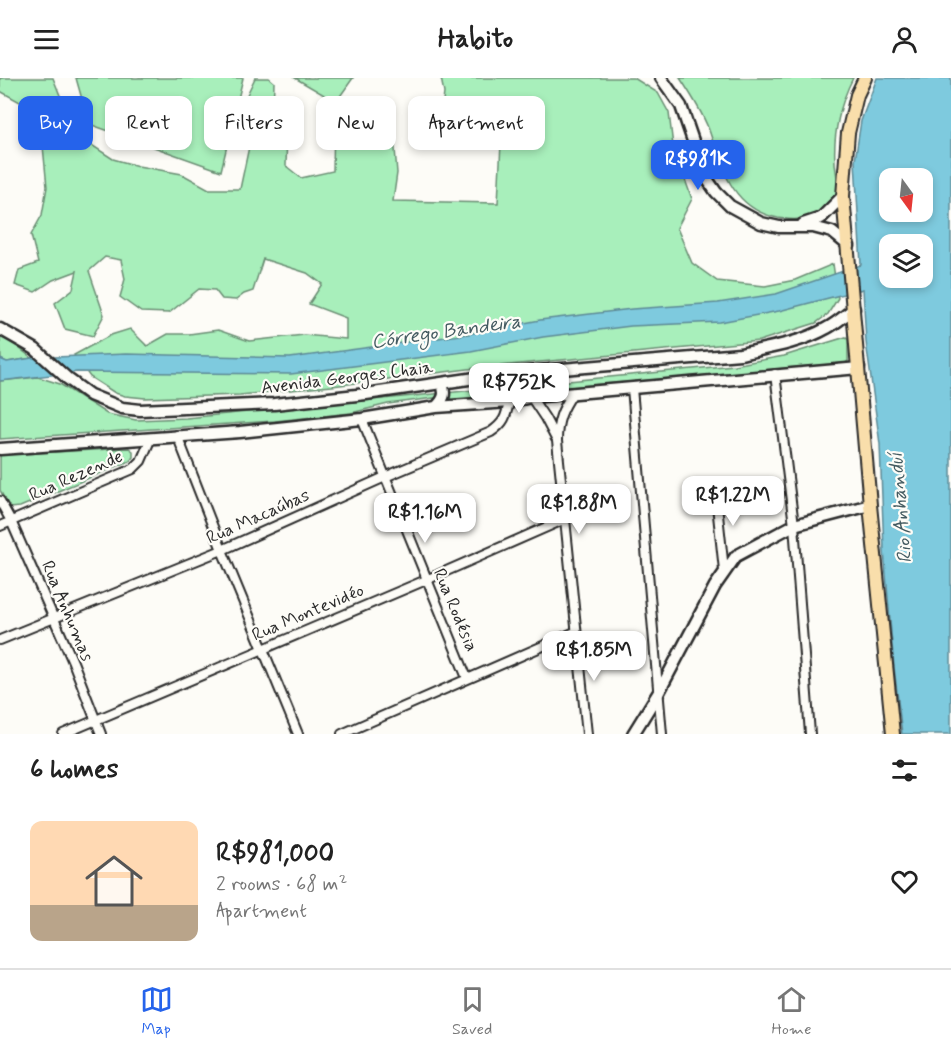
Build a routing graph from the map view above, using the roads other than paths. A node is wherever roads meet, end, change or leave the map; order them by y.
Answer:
1 (661, 78) edge
2 (865, 78) edge
3 (843, 196) junction
4 (795, 227) junction
5 (849, 246) junction
6 (854, 309) junction
7 (0, 330) edge
8 (859, 368) junction
9 (549, 370) junction
10 (775, 375) junction
11 (442, 384) junction
12 (632, 388) junction
13 (573, 393) junction
14 (531, 397) junction
15 (509, 402) junction
16 (436, 407) junction
17 (362, 419) junction
18 (177, 435) junction
19 (151, 438) junction
20 (557, 441) junction
21 (0, 449) edge
22 (385, 477) junction
23 (715, 487) dead end
24 (0, 501) edge
25 (870, 505) junction
26 (565, 519) junction
27 (11, 521) junction
28 (794, 525) junction
29 (0, 526) edge
30 (222, 550) junction
31 (724, 570) junction
32 (426, 580) junction
33 (54, 619) junction
34 (575, 632) junction
35 (0, 640) edge
36 (262, 649) junction
37 (467, 678) junction
38 (659, 692) junction
39 (95, 720) junction
40 (63, 734) edge
41 (101, 734) edge
42 (298, 734) edge
43 (342, 734) edge
44 (587, 734) edge
45 (633, 734) edge
46 (662, 734) edge
47 (810, 734) edge
48 (893, 734) edge

1 - 4 main road
2 - 3 main road
3 - 4 main road
3 - 5 main road
4 - 5 main road
5 - 6 main road
6 - 8 main road
6 - 9 main road, Avenida Georges Chaia
7 - 11 main road, Avenida Georges Chaia
8 - 10 main road
8 - 25 main road
9 - 11 main road, Avenida Georges Chaia
9 - 14 main road
10 - 12 main road
10 - 28 street
11 - 16 main road
12 - 13 main road
12 - 38 street
13 - 14 main road
13 - 20 street
14 - 15 main road
14 - 20 street
15 - 16 main road
15 - 22 street, Rua Macaúbas
16 - 17 main road
17 - 18 main road
17 - 22 street, Rua Rodésia
18 - 19 main road
18 - 30 street
19 - 21 main road
19 - 27 street, Rua Rezende
20 - 26 street
22 - 30 street, Rua Macaúbas
22 - 32 street, Rua Rodésia
23 - 31 street
24 - 27 street, Rua Anhumas
25 - 28 main road
25 - 48 main road
26 - 32 street, Rua Montevidéo
26 - 34 street
27 - 29 street, Rua Rezende
27 - 33 street, Rua Anhumas
28 - 31 main road
28 - 47 street
30 - 33 street, Rua Macaúbas
30 - 36 street
31 - 38 main road
32 - 36 street, Rua Montevidéo
32 - 37 street, Rua Rodésia
33 - 35 street, Rua Macaúbas
33 - 39 street, Rua Anhumas
34 - 37 street
34 - 44 street
36 - 39 street, Rua Montevidéo
36 - 42 street
37 - 43 street
38 - 45 main road
38 - 46 street
39 - 40 street, Rua Montevidéo
39 - 41 street, Rua Anhumas

